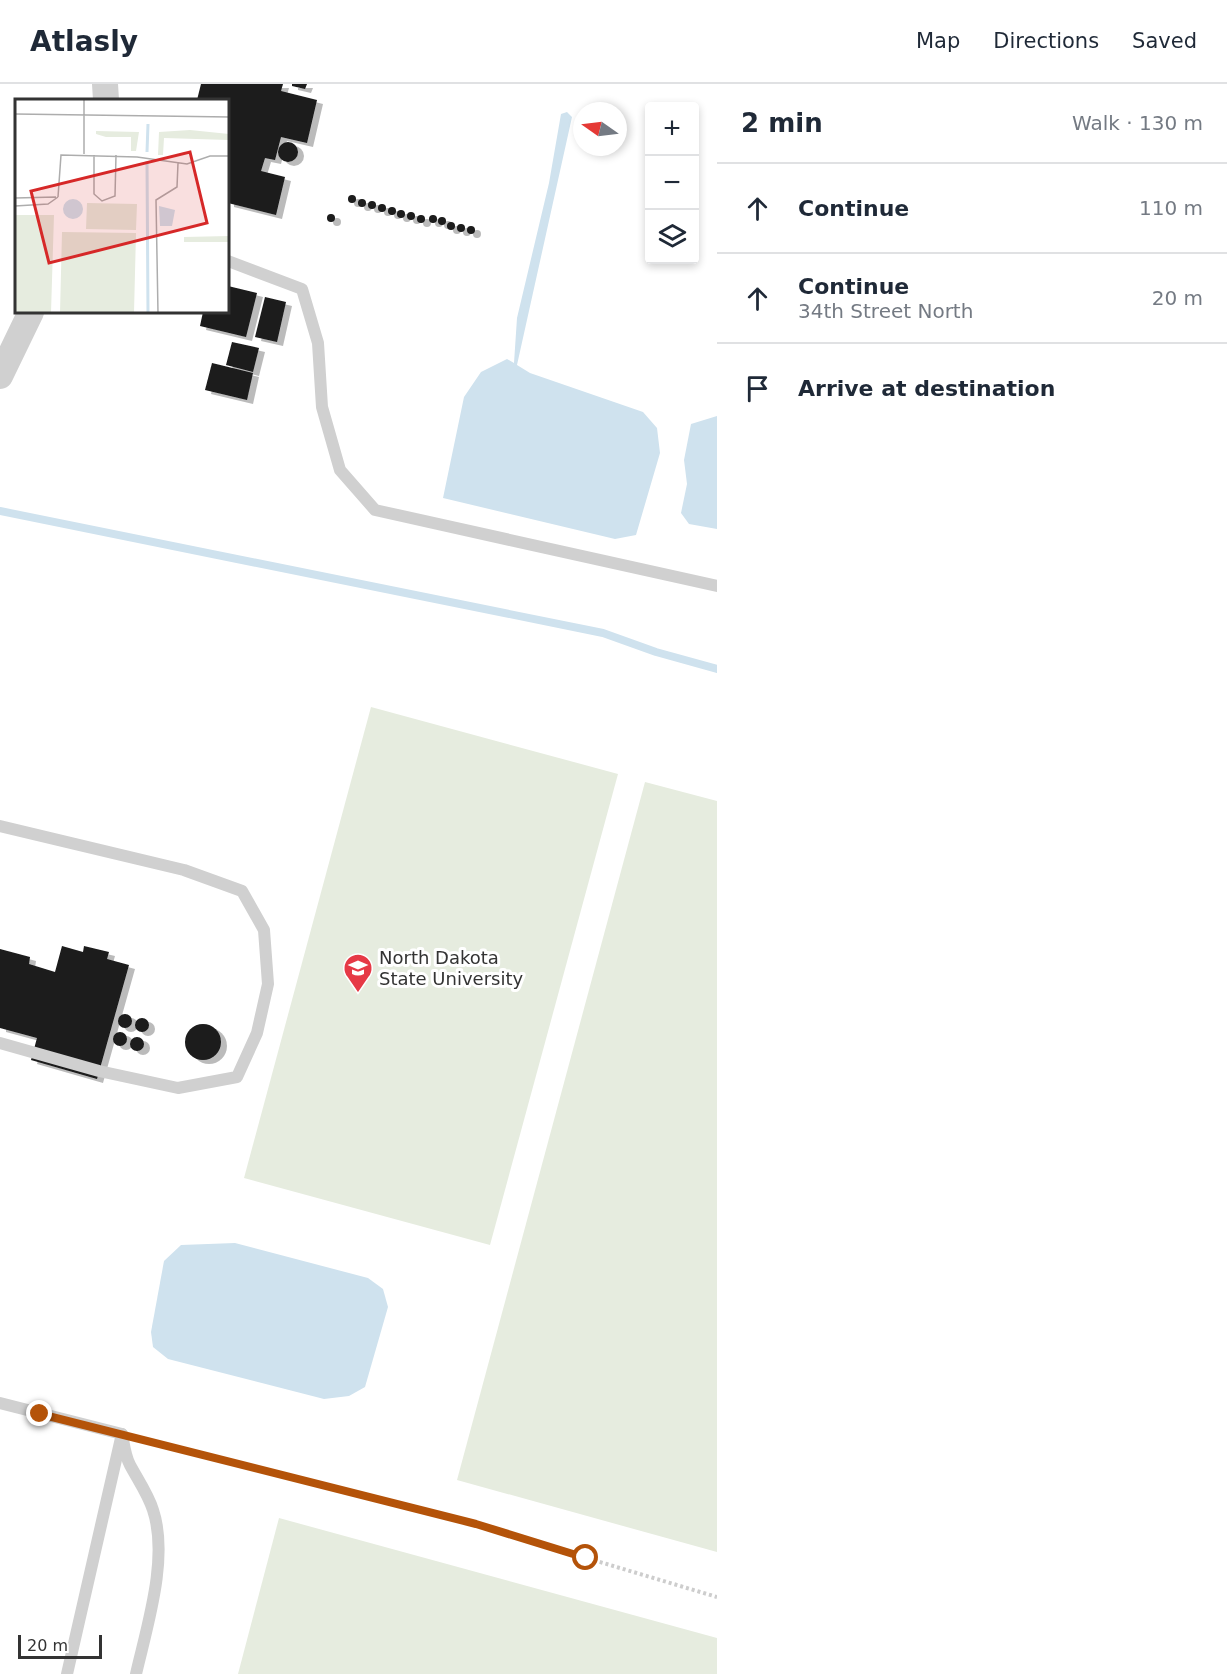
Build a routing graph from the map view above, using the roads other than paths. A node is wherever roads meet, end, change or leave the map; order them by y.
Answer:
1 (105, 84) edge
2 (106, 99) edge
3 (230, 262) edge
4 (30, 314) edge
5 (0, 376) edge
6 (717, 586) edge
7 (0, 826) edge
8 (0, 1043) edge
9 (0, 1403) edge
10 (122, 1434) junction
11 (67, 1674) edge
12 (136, 1674) edge

1 - 2 street
3 - 6 lane
4 - 5 street
7 - 8 lane
9 - 10 lane
10 - 11 lane
10 - 12 lane

